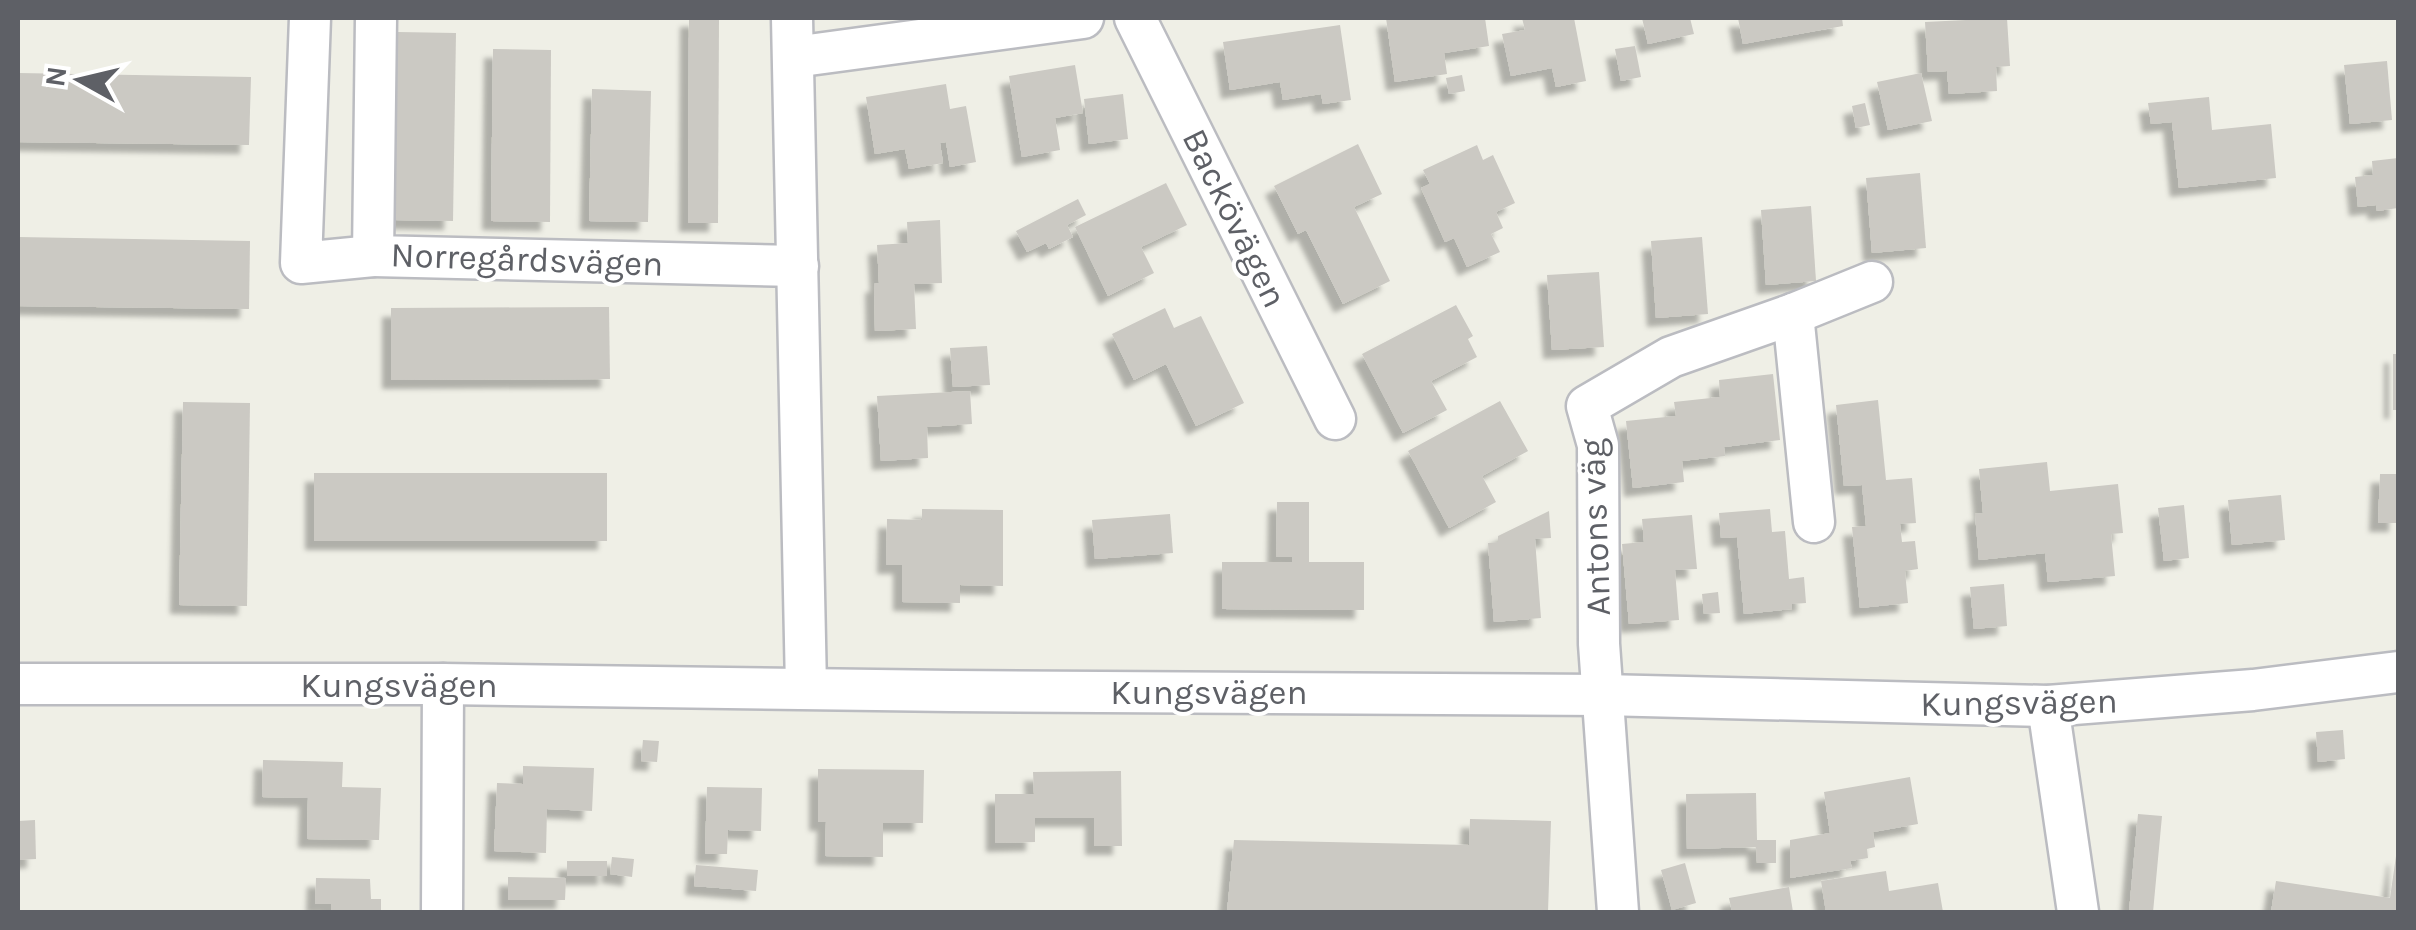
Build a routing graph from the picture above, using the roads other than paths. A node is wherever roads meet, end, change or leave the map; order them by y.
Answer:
1 (310, 18) edge
2 (376, 18) edge
3 (1083, 18) edge
4 (1135, 18) edge
5 (793, 37) edge
6 (373, 256) junction
7 (798, 266) junction
8 (1872, 282) dead end
9 (1794, 314) junction
10 (1335, 419) dead end
11 (1814, 522) dead end
12 (2398, 672) edge
13 (18, 684) edge
14 (443, 684) junction
15 (806, 688) junction
16 (1603, 695) junction
17 (2048, 706) junction
18 (442, 912) edge
19 (1618, 912) edge
20 (2078, 912) edge

1 - 6 street
2 - 6 street, Norregårdsvägen
3 - 5 street
4 - 10 street, Backövägen
5 - 7 street
6 - 7 street, Norregårdsvägen
7 - 15 street
8 - 9 street, Antons väg
9 - 11 street
9 - 16 street, Antons väg
12 - 17 street, Kungsvägen
13 - 14 street, Kungsvägen
14 - 15 street, Kungsvägen
14 - 18 street
15 - 16 street, Kungsvägen
16 - 17 street, Kungsvägen
16 - 19 street
17 - 20 street

